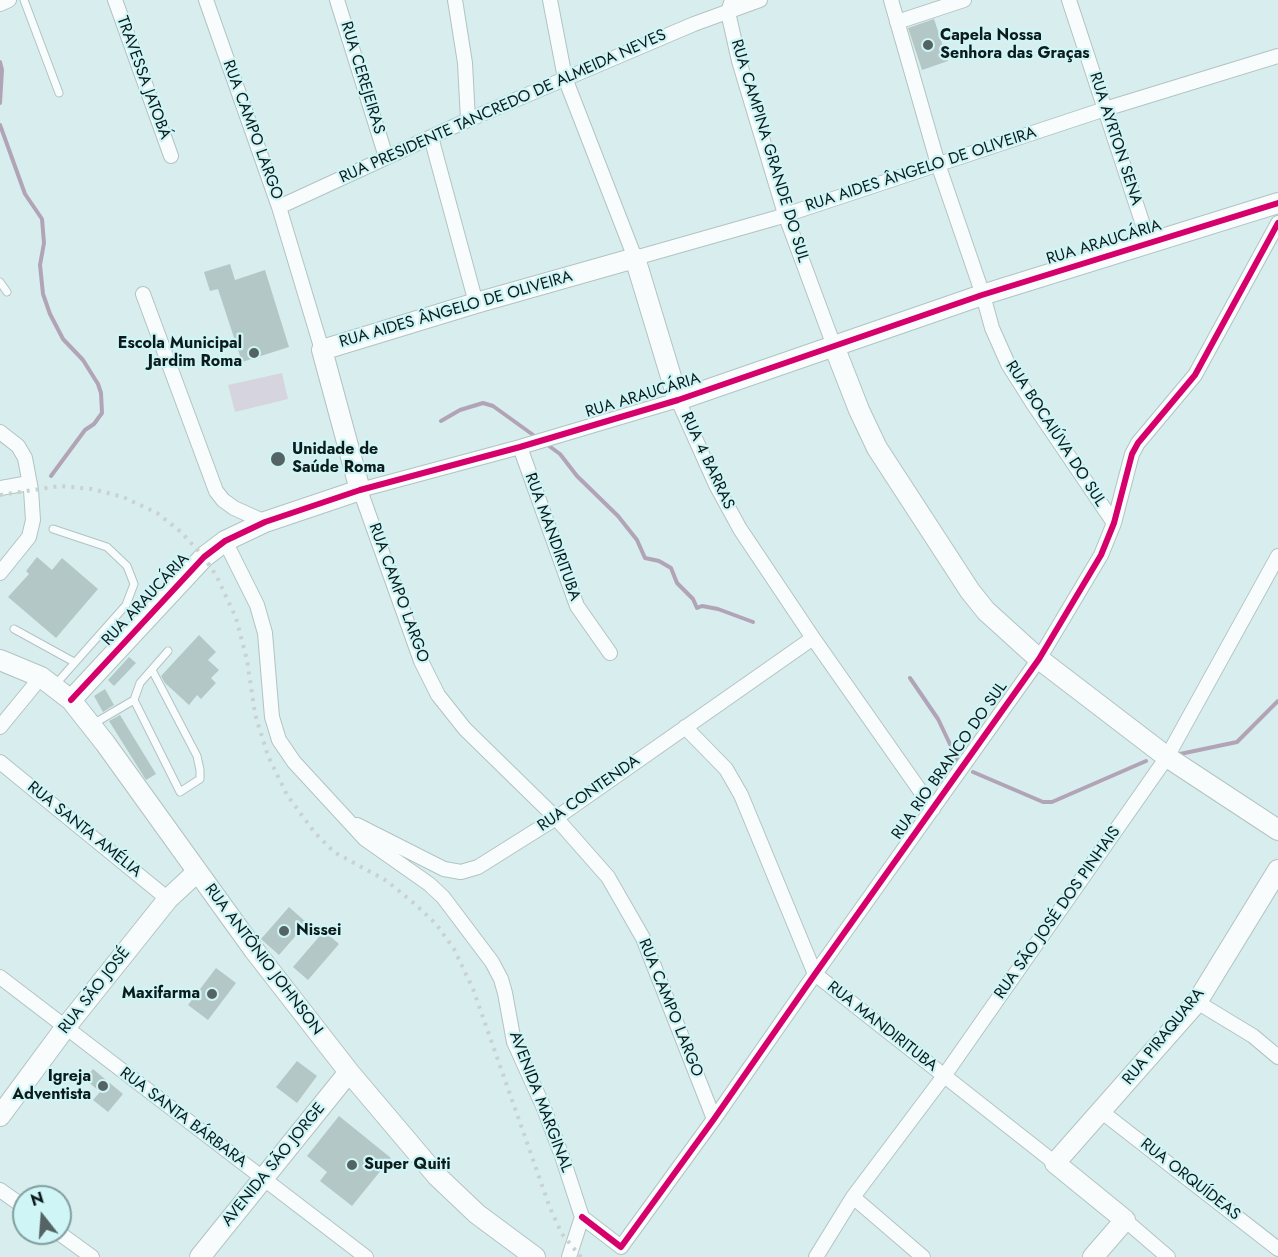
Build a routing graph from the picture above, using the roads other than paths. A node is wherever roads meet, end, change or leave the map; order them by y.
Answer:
1 (9, 0) edge
2 (24, 0) edge
3 (115, 0) edge
4 (206, 0) edge
5 (336, 0) edge
6 (455, 0) edge
7 (550, 0) edge
8 (760, 0) edge
9 (891, 0) edge
10 (964, 0) edge
11 (1069, 0) edge
12 (0, 4) edge
13 (730, 6) edge
14 (897, 22) junction
15 (1278, 56) edge
16 (565, 78) junction
17 (59, 93) dead end
18 (1105, 109) junction
19 (468, 120) junction
20 (431, 137) junction
21 (171, 156) dead end
22 (386, 157) junction
23 (938, 164) junction
24 (1278, 203) edge
25 (279, 207) junction
26 (784, 214) junction
27 (1278, 223) edge
28 (1149, 243) junction
29 (635, 258) junction
30 (0, 282) edge
31 (7, 292) dead end
32 (143, 294) dead end
33 (983, 295) junction
34 (476, 303) junction
35 (834, 346) junction
36 (322, 350) junction
37 (678, 400) junction
38 (0, 432) edge
39 (520, 447) junction
40 (29, 483) junction
41 (0, 488) edge
42 (360, 490) junction
43 (265, 522) junction
44 (1114, 523) junction
45 (53, 530) dead end
46 (225, 541) junction
47 (1278, 556) edge
48 (0, 573) edge
49 (14, 629) dead end
50 (813, 638) junction
51 (168, 651) dead end
52 (610, 653) dead end
53 (1039, 659) junction
54 (0, 660) edge
55 (74, 662) junction
56 (152, 670) junction
57 (47, 682) junction
58 (71, 699) junction
59 (134, 700) junction
60 (91, 725) junction
61 (685, 727) junction
62 (0, 728) edge
63 (1167, 757) junction
64 (0, 762) edge
65 (933, 808) junction
66 (556, 818) junction
67 (351, 821) junction
68 (1278, 830) edge
69 (1278, 870) edge
70 (197, 872) junction
71 (168, 899) junction
72 (815, 974) junction
73 (0, 977) edge
74 (1197, 1002) junction
75 (65, 1028) junction
76 (1278, 1057) edge
77 (349, 1072) junction
78 (944, 1076) junction
79 (1102, 1112) junction
80 (0, 1116) edge
81 (714, 1119) junction
82 (1055, 1163) junction
83 (263, 1179) junction
84 (853, 1197) junction
85 (582, 1217) junction
86 (1125, 1220) junction
87 (72, 1242) edge
88 (1278, 1249) edge
89 (527, 1255) edge
90 (92, 1257) edge
91 (200, 1257) edge
92 (366, 1257) edge
93 (569, 1257) edge
94 (816, 1257) edge
95 (923, 1257) edge
96 (1093, 1257) edge
97 (1168, 1257) edge
98 (1269, 1257) edge

1 - 12 street
2 - 17 lane
3 - 21 street, TRAVESSA JATOBÁ
4 - 25 street, RUA CAMPO LARGO
5 - 22 street, RUA CEREJEIRAS
6 - 19 street
7 - 16 street, RUA 4 BARRAS
8 - 13 street, RUA PRESIDENTE TANCREDO DE ALMEIDA NEVES
9 - 14 street, RUA BOCAIÚVA DO SUL
10 - 14 street
11 - 18 street, RUA AYRTON SENA
13 - 16 street, RUA PRESIDENTE TANCREDO DE ALMEIDA NEVES
13 - 26 street, RUA CAMPINA GRANDE DO SUL
14 - 23 street, RUA BOCAIÚVA DO SUL
15 - 18 street, RUA AIDES ÂNGELO DE OLIVEIRA
16 - 19 street, RUA PRESIDENTE TANCREDO DE ALMEIDA NEVES
16 - 29 street, RUA 4 BARRAS
18 - 23 street, RUA AIDES ÂNGELO DE OLIVEIRA
18 - 28 street, RUA AYRTON SENA
19 - 20 street, RUA PRESIDENTE TANCREDO DE ALMEIDA NEVES
20 - 22 street, RUA PRESIDENTE TANCREDO DE ALMEIDA NEVES
20 - 34 street
22 - 25 street, RUA PRESIDENTE TANCREDO DE ALMEIDA NEVES
23 - 26 street, RUA AIDES ÂNGELO DE OLIVEIRA
23 - 33 street, RUA BOCAIÚVA DO SUL
24 - 28 street, RUA ARAUCÁRIA
25 - 36 street, RUA CAMPO LARGO
26 - 29 street, RUA AIDES ÂNGELO DE OLIVEIRA
26 - 35 street, RUA CAMPINA GRANDE DO SUL
27 - 44 street, RUA RIO BRANCO DO SUL
28 - 33 street, RUA ARAUCÁRIA
29 - 34 street, RUA AIDES ÂNGELO DE OLIVEIRA
29 - 37 street, RUA 4 BARRAS
30 - 31 lane
32 - 43 street
33 - 35 street, RUA ARAUCÁRIA
33 - 44 street, RUA BOCAIÚVA DO SUL
34 - 36 street, RUA AIDES ÂNGELO DE OLIVEIRA
35 - 37 street, RUA ARAUCÁRIA
35 - 53 street, RUA CAMPINA GRANDE DO SUL
36 - 42 street, RUA CAMPO LARGO
37 - 39 street, RUA ARAUCÁRIA
37 - 50 street, RUA 4 BARRAS
38 - 40 street
39 - 42 street, RUA ARAUCÁRIA
39 - 52 street, RUA MANDIRITUBA
40 - 41 street
40 - 48 street
42 - 43 street, RUA ARAUCÁRIA
42 - 66 street, RUA CAMPO LARGO
43 - 46 street, RUA ARAUCÁRIA
44 - 53 street, RUA RIO BRANCO DO SUL
45 - 55 lane
46 - 58 street, RUA ARAUCÁRIA
46 - 67 street, AVENIDA MARGINAL
47 - 63 street, RUA SÃO JOSÉ DOS PINHAIS
49 - 55 lane
50 - 61 street, RUA CONTENDA
50 - 65 street, RUA 4 BARRAS
51 - 56 lane
53 - 63 street, RUA CAMPINA GRANDE DO SUL
53 - 65 street, RUA RIO BRANCO DO SUL
54 - 57 street, RUA ANTÔNIO JOHNSON
55 - 57 lane
56 - 59 lane
56 - 59 lane
57 - 58 street, RUA ANTÔNIO JOHNSON
57 - 62 street
58 - 60 street, RUA ANTÔNIO JOHNSON
59 - 60 lane
60 - 70 street, RUA ANTÔNIO JOHNSON
61 - 66 street, RUA CONTENDA
61 - 72 street, RUA MANDIRITUBA
63 - 68 street, RUA CAMPINA GRANDE DO SUL
63 - 78 street, RUA SÃO JOSÉ DOS PINHAIS
64 - 71 street, RUA SANTA AMÉLIA
65 - 72 street, RUA RIO BRANCO DO SUL
66 - 67 street, RUA CONTENDA
66 - 81 street, RUA CAMPO LARGO
67 - 85 street, AVENIDA MARGINAL
69 - 74 street, RUA PIRAQUARA
70 - 71 street, RUA SÃO JOSÉ
70 - 77 street, RUA ANTÔNIO JOHNSON
71 - 75 street, RUA SÃO JOSÉ
72 - 78 street, RUA MANDIRITUBA
72 - 81 street, RUA RIO BRANCO DO SUL
73 - 75 street, RUA SANTA BÁRBARA
74 - 76 street
74 - 79 street, RUA PIRAQUARA
75 - 80 street, RUA SÃO JOSÉ
75 - 83 street, RUA SANTA BÁRBARA
77 - 83 street, AVENIDA SÃO JORGE
77 - 89 street, RUA ANTÔNIO JOHNSON
78 - 82 street, RUA MANDIRITUBA
78 - 84 street, RUA SÃO JOSÉ DOS PINHAIS
79 - 82 street, RUA PIRAQUARA
79 - 88 street, RUA ORQUÍDEAS
81 - 85 street, RUA RIO BRANCO DO SUL
82 - 86 street, RUA MANDIRITUBA
83 - 91 street, AVENIDA SÃO JORGE
83 - 92 street, RUA SANTA BÁRBARA
84 - 94 street, RUA SÃO JOSÉ DOS PINHAIS
84 - 95 street
85 - 93 street
86 - 96 street
86 - 97 street, RUA MANDIRITUBA
87 - 90 street
88 - 98 street

